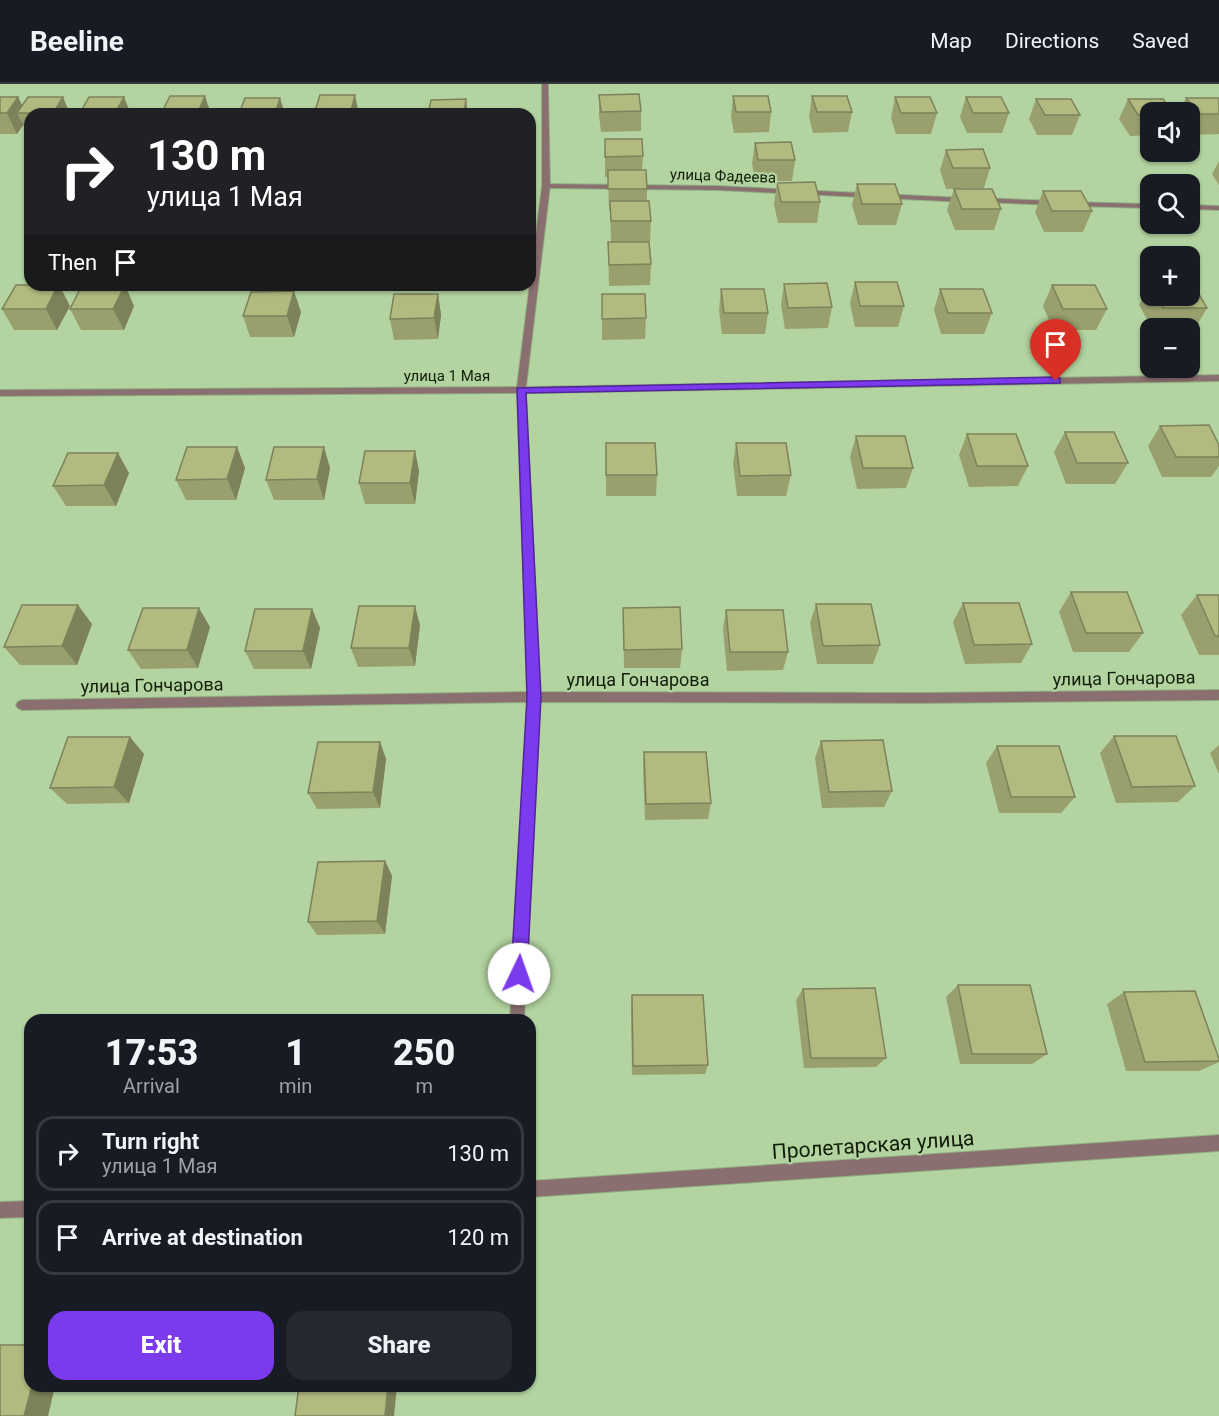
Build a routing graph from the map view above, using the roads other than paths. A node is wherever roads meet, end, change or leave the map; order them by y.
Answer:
1 (545, 84) edge
2 (546, 186) junction
3 (1140, 206) edge
4 (1200, 207) edge
5 (1219, 207) edge
6 (536, 268) edge
7 (533, 291) edge
8 (1219, 378) edge
9 (521, 390) junction
10 (0, 393) edge
11 (1219, 695) edge
12 (534, 697) junction
13 (22, 705) dead end
14 (517, 1014) edge
15 (1219, 1143) edge
16 (536, 1189) edge
17 (24, 1209) edge
18 (0, 1210) edge

1 - 2 street
2 - 3 street, улица Фадеева
2 - 6 street
4 - 5 street
7 - 9 street
8 - 9 street, улица 1 Мая
9 - 10 street, улица 1 Мая
9 - 12 street
11 - 12 street, улица Гончарова
12 - 13 street, улица Гончарова
12 - 14 street
15 - 16 street, Пролетарская улица
17 - 18 street

